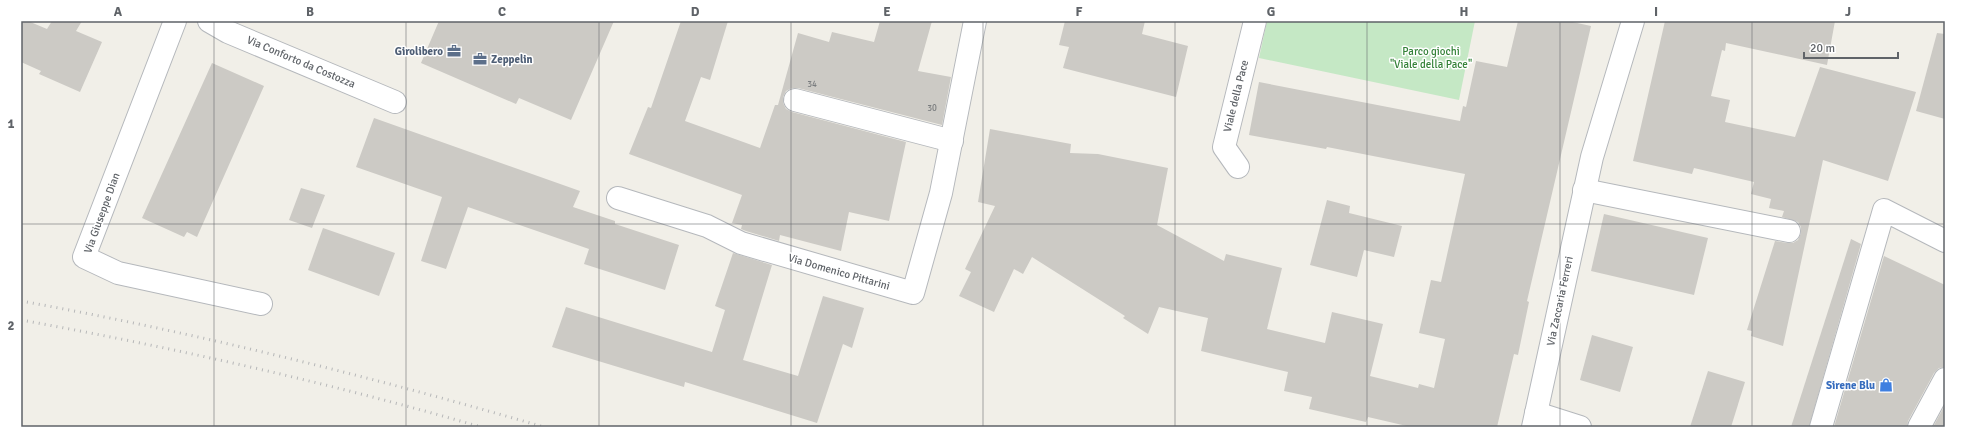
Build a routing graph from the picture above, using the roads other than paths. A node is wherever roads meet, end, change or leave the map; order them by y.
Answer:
1 (175, 21) edge
2 (209, 21) edge
3 (975, 21) edge
4 (1255, 21) edge
5 (1633, 21) edge
6 (795, 100) dead end
7 (395, 102) dead end
8 (952, 141) junction
9 (1238, 167) dead end
10 (1584, 190) junction
11 (618, 198) dead end
12 (1789, 231) dead end
13 (1945, 240) edge
14 (261, 304) dead end
15 (1945, 379) edge
16 (1535, 420) edge
17 (1580, 427) edge
18 (1821, 427) edge
19 (1919, 427) edge

1 - 14 street, Via Giuseppe Dian
2 - 7 street, Via Conforto da Costozza
3 - 8 street, Via Domenico Pittarini
4 - 9 street, Viale della Pace
5 - 10 street, Via Zaccaria Ferreri
6 - 8 street
8 - 11 street, Via Domenico Pittarini
10 - 12 street
10 - 16 street, Via Zaccaria Ferreri
13 - 18 street
15 - 19 street
16 - 17 street, Via Zaccaria Ferreri

